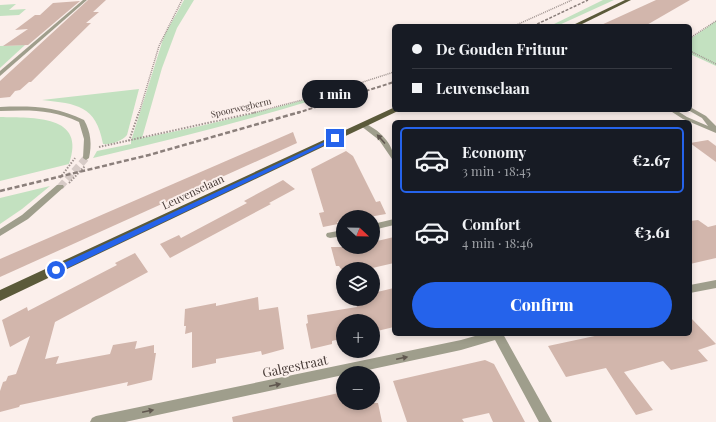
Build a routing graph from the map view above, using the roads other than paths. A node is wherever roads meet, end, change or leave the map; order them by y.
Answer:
1 (85, 0) edge
2 (629, 0) edge
3 (578, 24) edge
4 (0, 74) edge
5 (0, 109) edge
6 (692, 109) edge
7 (392, 112) edge
8 (675, 112) edge
9 (690, 120) edge
10 (692, 121) edge
11 (363, 125) junction
12 (716, 130) edge
13 (392, 155) edge
14 (87, 160) tunnel mouth
15 (61, 185) tunnel mouth
16 (392, 222) edge
17 (380, 225) edge
18 (0, 233) edge
19 (336, 234) edge
20 (330, 235) dead end
21 (716, 284) edge
22 (692, 289) edge
23 (0, 296) edge
24 (491, 336) edge
25 (498, 336) edge
26 (96, 422) edge
27 (546, 422) edge

1 - 4 street
2 - 3 main road
5 - 14 street
6 - 12 street
7 - 11 main road, Leuvenselaan
8 - 9 street
10 - 12 street
13 -> 11 street
11 - 23 main road, Leuvenselaan
15 - 18 street
16 - 17 street
19 - 20 street
21 - 22 street
26 -> 24 street, Galgestraat
25 - 27 street

